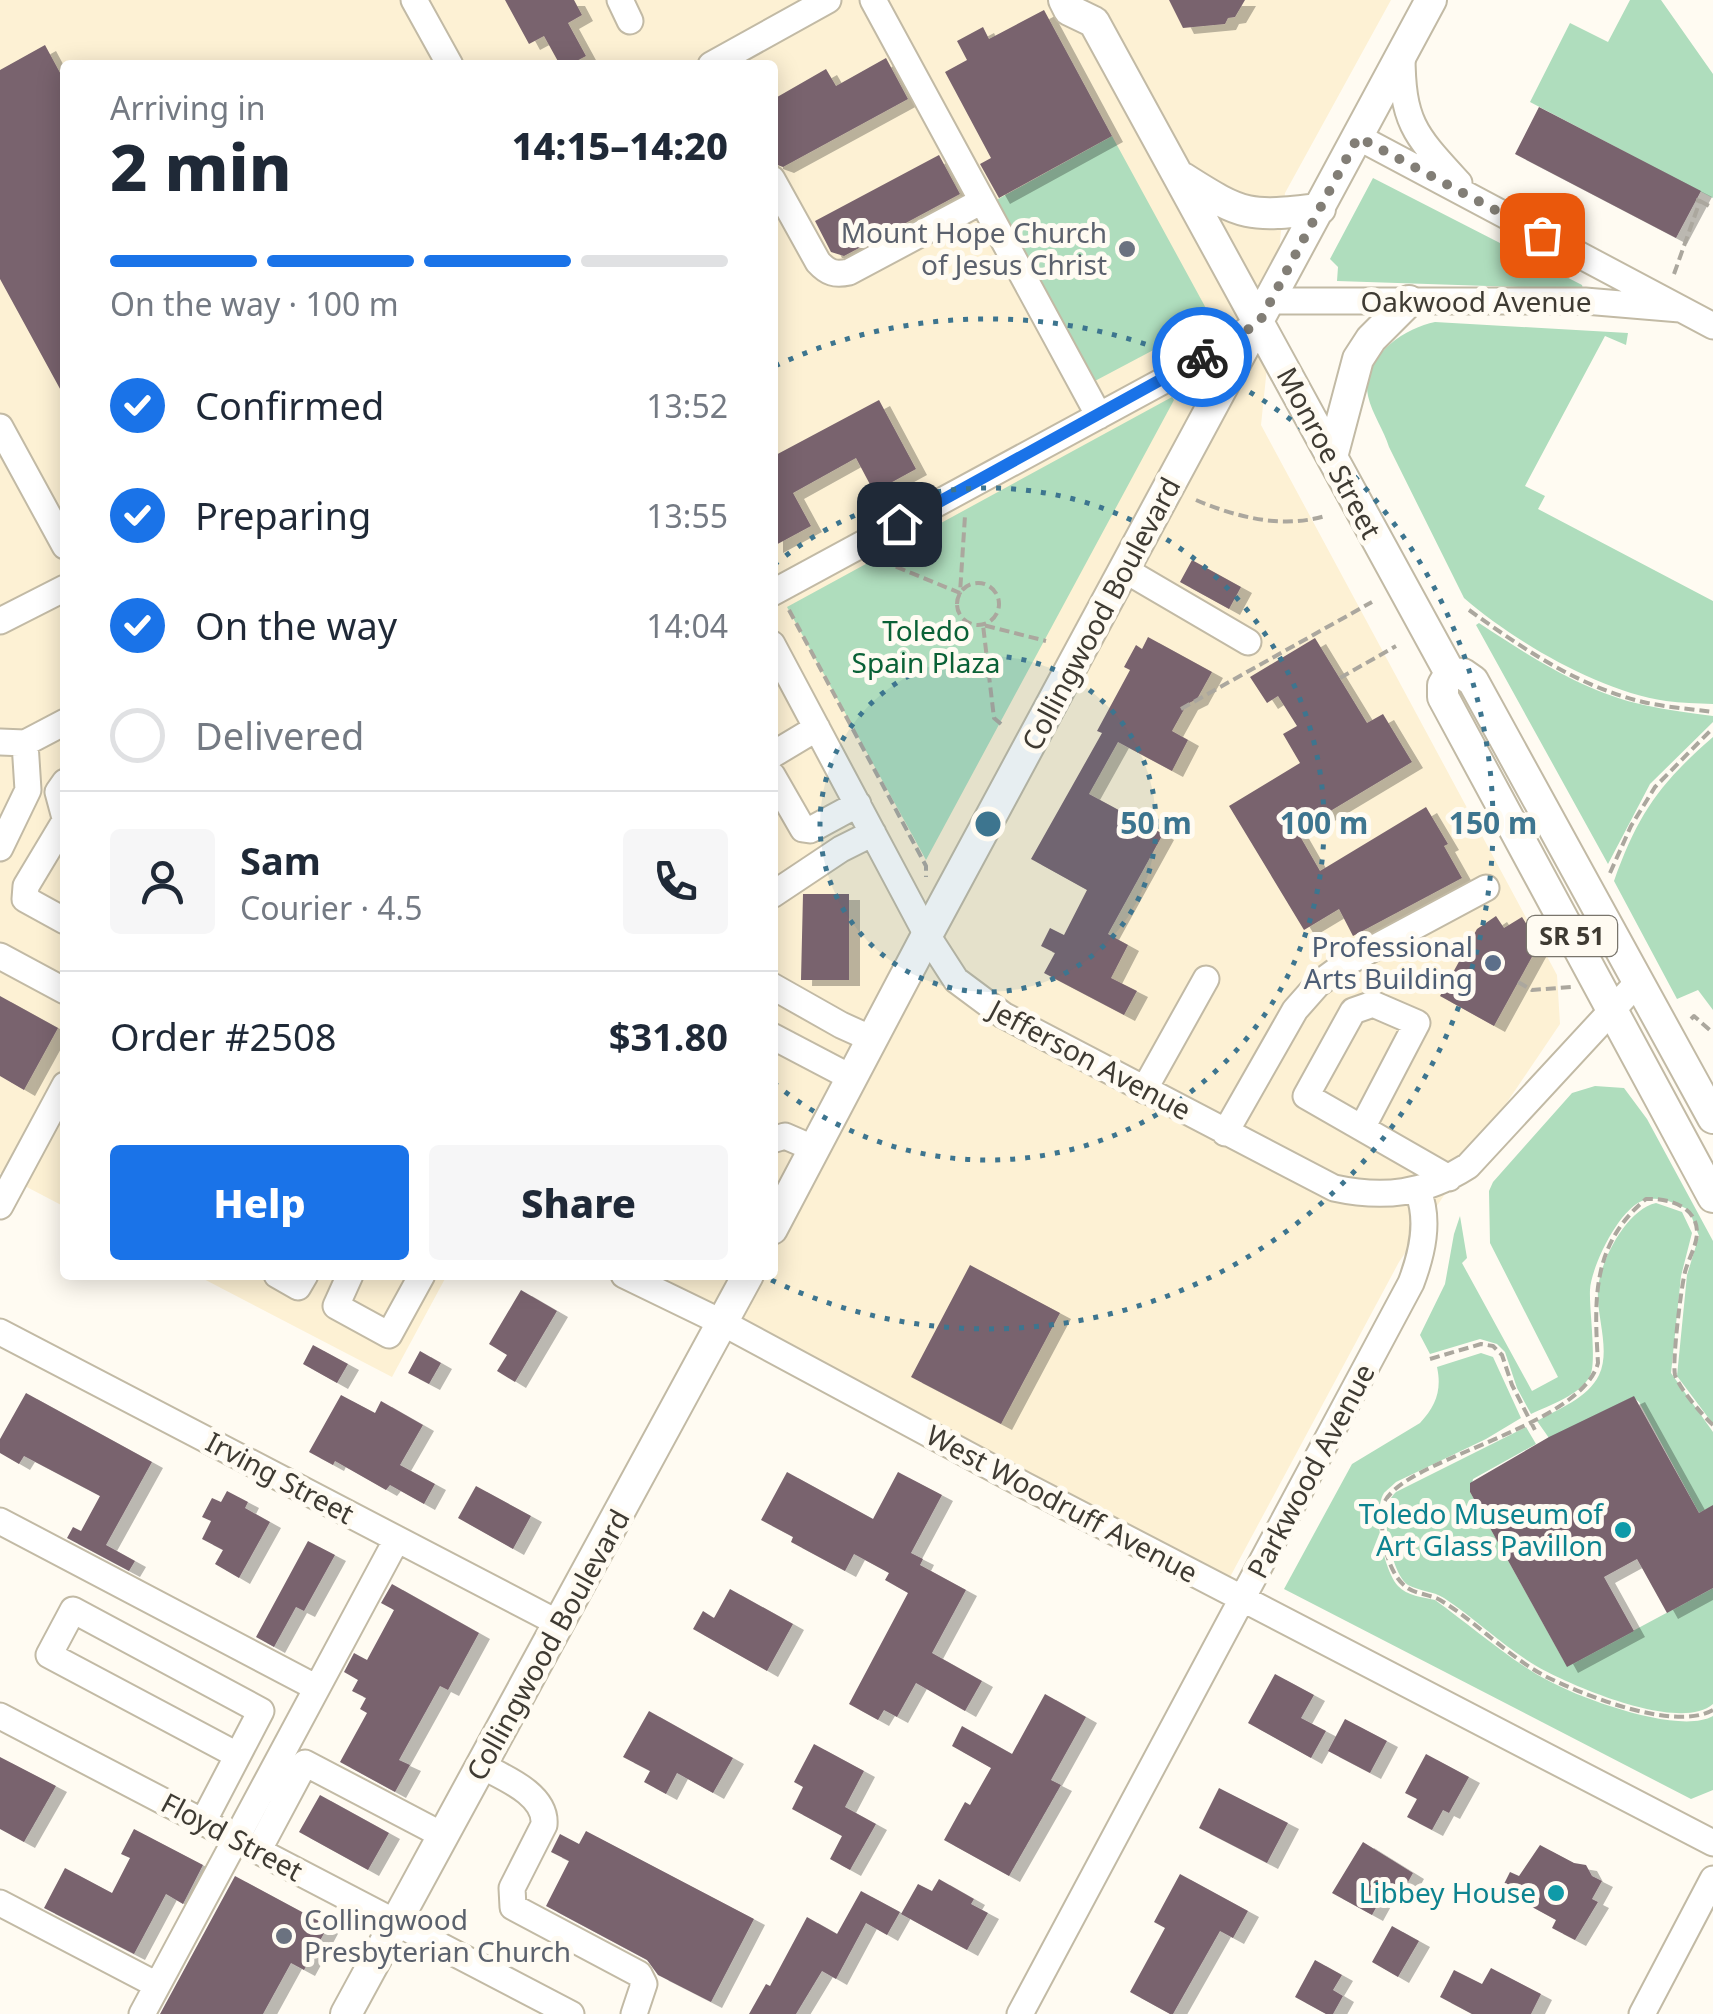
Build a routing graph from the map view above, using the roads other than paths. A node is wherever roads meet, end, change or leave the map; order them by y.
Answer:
1 (414, 0) edge
2 (828, 0) edge
3 (872, 0) edge
4 (1064, 0) edge
5 (1431, 0) edge
6 (1096, 11) edge
7 (1402, 54) junction
8 (447, 60) edge
9 (719, 60) edge
10 (1358, 137) junction
11 (1179, 176) junction
12 (778, 190) edge
13 (1472, 198) junction
14 (982, 201) junction
15 (1320, 209) junction
16 (1409, 301) junction
17 (1680, 309) junction
18 (1265, 312) junction
19 (1713, 326) edge
20 (1099, 416) junction
21 (4, 442) edge
22 (1332, 457) junction
23 (60, 537) edge
24 (1125, 570) junction
25 (60, 591) edge
26 (779, 598) edge
27 (0, 621) edge
28 (1248, 642) dead end
29 (778, 655) edge
30 (1450, 673) junction
31 (60, 724) edge
32 (817, 728) junction
33 (12, 742) edge
34 (778, 751) edge
35 (778, 786) edge
36 (858, 804) junction
37 (60, 828) edge
38 (873, 833) junction
39 (0, 848) edge
40 (1486, 888) dead end
41 (778, 891) edge
42 (60, 918) edge
43 (927, 935) junction
44 (0, 956) edge
45 (1206, 979) dead end
46 (1639, 981) junction
47 (60, 988) edge
48 (778, 989) edge
49 (1612, 1010) junction
50 (778, 1039) edge
51 (872, 1039) junction
52 (852, 1078) junction
53 (1144, 1090) junction
54 (60, 1094) edge
55 (1713, 1118) edge
56 (1362, 1128) junction
57 (1225, 1133) junction
58 (778, 1138) edge
59 (815, 1149) junction
60 (1449, 1178) junction
61 (1418, 1190) junction
62 (1713, 1197) edge
63 (0, 1206) edge
64 (778, 1218) edge
65 (348, 1280) edge
66 (419, 1280) edge
67 (634, 1280) edge
68 (745, 1280) edge
69 (723, 1324) junction
70 (0, 1332) edge
71 (0, 1521) edge
72 (397, 1539) junction
73 (1243, 1598) junction
74 (560, 1624) junction
75 (317, 1688) junction
76 (0, 1716) edge
77 (237, 1755) junction
78 (294, 1757) junction
79 (482, 1766) junction
80 (202, 1822) junction
81 (444, 1836) junction
82 (1713, 1844) edge
83 (247, 1845) junction
84 (1713, 1879) edge
85 (0, 1903) edge
86 (396, 1923) junction
87 (157, 1985) junction
88 (142, 2014) edge
89 (346, 2014) edge
90 (571, 2014) edge
91 (634, 2014) edge
92 (1020, 2014) edge
93 (1642, 2014) edge

1 - 8 street
2 - 9 street
3 - 14 street
4 - 6 main road, Monroe Street / SR 51
5 - 7 main road, Collingwood Boulevard
6 - 11 main road, Monroe Street / SR 51
7 - 10 main road, Collingwood Boulevard
7 - 13 street, Oakwood Avenue
10 - 13 street, Oakwood Avenue
10 - 15 main road, Collingwood Boulevard
11 - 15 main road
11 - 18 main road, Monroe Street / SR 51
12 - 14 street
13 - 17 street, Oakwood Avenue
14 - 20 street
15 - 18 main road, Collingwood Boulevard
16 - 17 street, Oakwood Avenue
16 - 18 street, Oakwood Avenue
16 - 22 main road
17 - 19 street, Oakwood Avenue
18 - 20 street
18 - 22 main road, Monroe Street / SR 51
18 - 24 main road, Collingwood Boulevard
20 - 26 street
21 - 23 street
22 - 30 main road, Monroe Street / SR 51
24 - 28 street
24 - 43 main road, Collingwood Boulevard
25 - 27 street
29 - 32 street, Jefferson Avenue
30 - 46 main road, Monroe Street / SR 51
30 - 49 main road, Monroe Street / SR 51
31 - 33 street
32 - 34 street
32 - 36 street, Jefferson Avenue
33 - 39 street
35 - 36 street
36 - 38 street, Jefferson Avenue
37 - 42 street
38 - 41 street
38 - 43 street, Jefferson Avenue
40 - 57 street
43 - 51 main road, Collingwood Boulevard
43 - 53 street, Jefferson Avenue
44 - 47 street
45 - 53 street
46 - 49 street
46 - 55 main road, Monroe Street / SR 51
48 - 51 street
49 - 60 street
49 - 62 main road, Monroe Street / SR 51
50 - 52 street
51 - 52 main road, Collingwood Boulevard
52 - 59 main road, Collingwood Boulevard
53 - 57 street, Jefferson Avenue
54 - 63 street
56 - 56 street
56 - 60 street
57 - 61 street, Jefferson Avenue
58 - 59 street
59 - 64 main road, Collingwood Boulevard
60 - 61 street
61 - 73 street, Parkwood Avenue
65 - 66 street
67 - 69 street, West Woodruff Avenue
68 - 69 main road, Collingwood Boulevard
69 - 73 street, West Woodruff Avenue
69 - 74 main road, Collingwood Boulevard
70 - 72 street, Irving Street
71 - 75 street
72 - 74 street, Irving Street
72 - 75 street
73 - 82 street, West Woodruff Avenue
73 - 92 street, Parkwood Avenue
74 - 79 main road, Collingwood Boulevard
75 - 78 street
76 - 80 street, Floyd Street
77 - 77 street
77 - 80 street
78 - 81 street
78 - 83 street
79 - 81 main road, Collingwood Boulevard
79 - 91 street
80 - 83 street, Floyd Street
81 - 86 main road, Collingwood Boulevard
83 - 86 street, Floyd Street
83 - 87 street
84 - 93 street
85 - 87 street
86 - 89 main road, Collingwood Boulevard
86 - 90 street, Floyd Street
87 - 88 street

